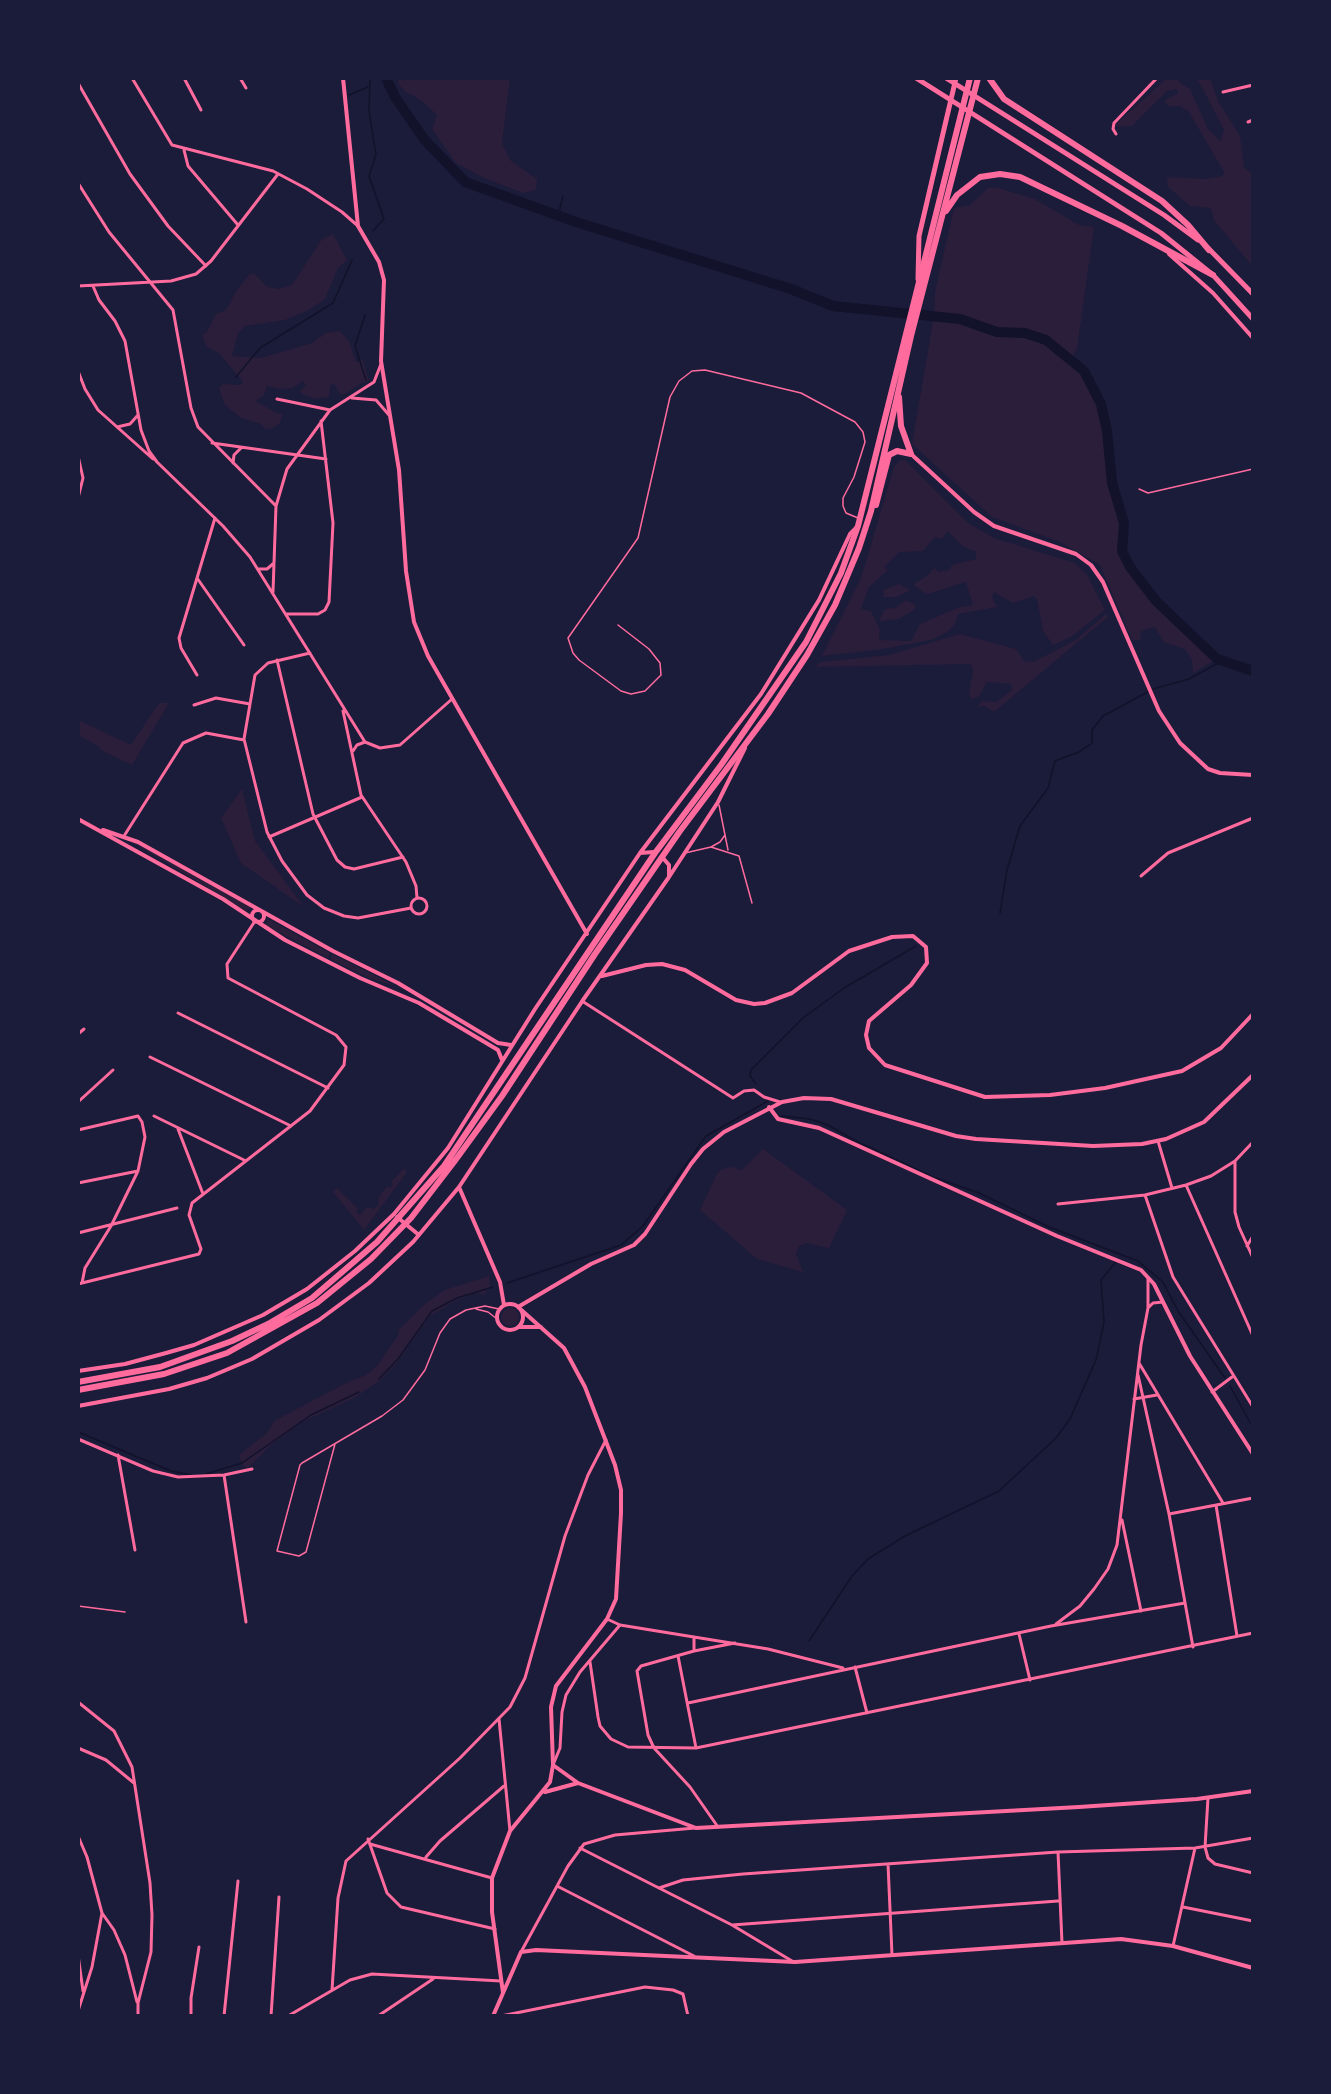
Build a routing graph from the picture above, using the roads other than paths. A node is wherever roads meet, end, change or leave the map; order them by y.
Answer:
1 (132, 78) edge
2 (184, 78) edge
3 (240, 78) edge
4 (343, 78) edge
5 (916, 78) edge
6 (945, 78) edge
7 (956, 78) edge
8 (970, 78) edge
9 (978, 78) edge
10 (989, 78) edge
11 (1157, 78) edge
12 (78, 82) edge
13 (1253, 85) edge
14 (246, 88) dead end
15 (1223, 92) dead end
16 (201, 110) dead end
17 (1253, 120) edge
18 (1248, 122) dead end
19 (1116, 134) dead end
20 (184, 150) junction
21 (278, 174) junction
22 (78, 183) edge
23 (941, 223) junction
24 (238, 225) junction
25 (358, 226) junction
26 (1152, 241) junction
27 (1209, 250) junction
28 (206, 266) junction
29 (1213, 275) junction
30 (918, 279) junction
31 (78, 280) edge
32 (151, 282) junction
33 (80, 286) edge
34 (93, 286) junction
35 (1253, 294) edge
36 (1253, 319) edge
37 (1253, 338) edge
38 (381, 361) junction
39 (78, 371) edge
40 (899, 389) junction
41 (277, 399) dead end
42 (350, 399) junction
43 (330, 410) junction
44 (138, 414) junction
45 (390, 416) junction
46 (321, 421) junction
47 (115, 427) junction
48 (211, 443) junction
49 (242, 448) junction
50 (911, 454) junction
51 (295, 455) junction
52 (78, 456) edge
53 (326, 459) junction
54 (157, 462) junction
55 (234, 465) junction
56 (1253, 469) edge
57 (1139, 489) dead end
58 (78, 498) edge
59 (276, 506) junction
60 (215, 518) junction
61 (860, 518) junction
62 (858, 526) junction
63 (858, 550) junction
64 (274, 563) junction
65 (257, 569) junction
66 (197, 578) junction
67 (273, 593) junction
68 (287, 614) junction
69 (618, 625) dead end
70 (244, 645) dead end
71 (310, 652) junction
72 (277, 660) junction
73 (197, 675) dead end
74 (452, 699) junction
75 (250, 704) junction
76 (194, 705) dead end
77 (342, 706) junction
78 (751, 736) junction
79 (244, 740) junction
80 (365, 742) junction
81 (352, 753) junction
82 (1253, 777) edge
83 (362, 797) junction
84 (718, 802) junction
85 (314, 817) junction
86 (1253, 818) edge
87 (78, 819) edge
88 (88, 824) junction
89 (726, 834) junction
90 (124, 836) junction
91 (268, 837) junction
92 (711, 848) junction
93 (729, 851) junction
94 (654, 852) dead end
95 (640, 853) junction
96 (684, 853) junction
97 (403, 857) junction
98 (663, 858) dead end
99 (1141, 876) dead end
100 (669, 877) junction
101 (417, 898) junction
102 (752, 903) dead end
103 (411, 908) junction
104 (260, 910) junction
105 (255, 921) junction
106 (587, 934) junction
107 (601, 977) junction
108 (582, 1001) junction
109 (434, 1004) junction
110 (426, 1007) junction
111 (178, 1013) dead end
112 (1253, 1014) edge
113 (84, 1029) dead end
114 (78, 1034) edge
115 (513, 1044) junction
116 (150, 1056) dead end
117 (502, 1060) junction
118 (113, 1070) dead end
119 (1253, 1075) edge
120 (328, 1088) junction
121 (78, 1102) edge
122 (782, 1102) junction
123 (769, 1107) junction
124 (154, 1116) dead end
125 (291, 1126) junction
126 (178, 1127) junction
127 (78, 1130) edge
128 (1158, 1142) junction
129 (1253, 1143) edge
130 (246, 1161) junction
131 (1234, 1161) junction
132 (138, 1171) junction
133 (78, 1183) edge
134 (1186, 1185) junction
135 (459, 1187) junction
136 (1173, 1189) junction
137 (203, 1194) junction
138 (1145, 1195) junction
139 (1058, 1204) dead end
140 (177, 1208) dead end
141 (394, 1214) junction
142 (401, 1216) junction
143 (111, 1226) junction
144 (78, 1233) edge
145 (419, 1235) junction
146 (1253, 1236) edge
147 (1247, 1246) junction
148 (1253, 1258) edge
149 (1148, 1276) junction
150 (80, 1283) edge
151 (1163, 1302) junction
152 (504, 1305) junction
153 (518, 1307) junction
154 (1148, 1308) junction
155 (472, 1309) junction
156 (499, 1309) junction
157 (497, 1319) junction
158 (516, 1328) junction
159 (544, 1328) junction
160 (1253, 1336) edge
161 (1139, 1363) junction
162 (78, 1371) edge
163 (1138, 1373) junction
164 (1233, 1377) junction
165 (78, 1382) edge
166 (78, 1390) edge
167 (1212, 1392) junction
168 (1157, 1395) junction
169 (1144, 1398) junction
170 (1134, 1399) junction
171 (78, 1406) edge
172 (1253, 1407) edge
173 (78, 1439) edge
174 (606, 1439) junction
175 (335, 1444) junction
176 (1253, 1454) edge
177 (118, 1455) junction
178 (252, 1469) dead end
179 (224, 1475) junction
180 (1253, 1498) edge
181 (1223, 1503) junction
182 (1216, 1505) junction
183 (1169, 1514) junction
184 (1121, 1516) junction
185 (135, 1550) dead end
186 (1185, 1603) junction
187 (78, 1606) edge
188 (1141, 1611) junction
189 (124, 1612) dead end
190 (608, 1619) junction
191 (246, 1622) dead end
192 (620, 1625) junction
193 (1052, 1626) junction
194 (1253, 1633) edge
195 (1019, 1634) junction
196 (1237, 1637) junction
197 (694, 1638) junction
198 (735, 1643) junction
199 (1193, 1647) junction
200 (694, 1651) junction
201 (678, 1656) junction
202 (590, 1662) junction
203 (855, 1667) junction
204 (844, 1668) junction
205 (1030, 1680) junction
206 (78, 1702) edge
207 (688, 1703) junction
208 (867, 1713) junction
209 (499, 1719) junction
210 (78, 1748) edge
211 (654, 1748) junction
212 (696, 1748) junction
213 (554, 1765) junction
214 (134, 1783) junction
215 (578, 1783) junction
216 (504, 1786) junction
217 (1253, 1791) edge
218 (544, 1792) junction
219 (1208, 1798) junction
220 (718, 1827) junction
221 (696, 1828) junction
222 (510, 1831) junction
223 (78, 1836) edge
224 (1253, 1838) edge
225 (368, 1839) junction
226 (370, 1844) junction
227 (1205, 1847) junction
228 (580, 1848) junction
229 (1195, 1848) junction
230 (1058, 1852) junction
231 (426, 1857) junction
232 (888, 1864) junction
233 (1253, 1874) edge
234 (492, 1878) junction
235 (238, 1881) dead end
236 (557, 1886) junction
237 (658, 1888) junction
238 (279, 1897) dead end
239 (1058, 1901) junction
240 (1183, 1907) junction
241 (102, 1913) junction
242 (890, 1913) junction
243 (1253, 1921) edge
244 (732, 1925) junction
245 (495, 1929) junction
246 (1062, 1943) junction
247 (1173, 1946) junction
248 (199, 1947) dead end
249 (521, 1952) junction
250 (78, 1955) edge
251 (892, 1956) junction
252 (699, 1959) junction
253 (795, 1962) junction
254 (1253, 1968) edge
255 (435, 1978) junction
256 (502, 1981) junction
257 (332, 1990) junction
258 (503, 1993) junction
259 (83, 1994) junction
260 (138, 2003) junction
261 (78, 2011) edge
262 (138, 2016) edge
263 (191, 2016) edge
264 (224, 2016) edge
265 (271, 2016) edge
266 (288, 2016) edge
267 (378, 2016) edge
268 (493, 2016) edge
269 (501, 2016) edge
270 (688, 2016) edge

1 - 20 street
2 - 16 street
3 - 14 street
4 - 25 street
5 - 29 main road
6 - 27 main road
7 - 30 main road
8 - 30 highway
9 - 23 highway
10 - 27 highway
11 - 19 street
12 - 28 street
13 - 15 street
17 - 18 street
20 - 21 street
20 - 24 street
21 - 24 street
21 - 25 street
22 - 32 street
23 - 26 highway
23 - 40 highway
24 - 28 street
25 - 38 street
26 - 29 highway
26 - 37 street
27 - 35 main road
28 - 32 street
29 - 36 main road
30 - 61 highway
31 - 33 street
32 - 34 street
32 - 48 street
33 - 34 street
34 - 44 street
38 - 42 street
38 - 45 street
39 - 47 street
40 - 50 highway
40 - 63 highway
41 - 43 street
42 - 43 street
42 - 45 street
43 - 46 street
44 - 47 street
44 - 54 street
45 - 74 street
46 - 51 street
46 - 53 street
47 - 54 street
48 - 49 street
48 - 55 street
49 - 51 street
49 - 55 street
50 - 63 highway
50 - 82 street
51 - 53 street
51 - 59 street
52 - 58 street
53 - 68 street
54 - 60 street
55 - 59 street
56 - 57 lane
59 - 64 street
60 - 65 street
60 - 66 street
61 - 62 highway
61 - 69 lane
62 - 95 street
62 - 142 highway
63 - 78 highway
64 - 65 street
64 - 67 street
65 - 67 street
66 - 70 street
66 - 73 street
67 - 68 street
68 - 71 street
71 - 72 street
71 - 77 street
72 - 75 street
72 - 85 street
74 - 80 street
74 - 106 street
75 - 76 street
75 - 79 street
77 - 80 street
77 - 81 street
78 - 84 street
78 - 166 highway
79 - 90 street
79 - 91 street
80 - 81 street
81 - 83 street
83 - 85 street
83 - 97 street
84 - 89 lane
84 - 96 street
85 - 91 street
85 - 97 street
86 - 99 street
87 - 88 street
88 - 90 street
88 - 105 street
89 - 92 lane
89 - 93 lane
90 - 104 street
91 - 103 street
92 - 93 lane
92 - 96 lane
93 - 102 lane
94 - 95 street
95 - 106 street
96 - 100 street
97 - 101 street
98 - 100 street
100 - 107 street
101 - 103 street
101 - 103 street
104 - 105 street
104 - 105 street
104 - 109 street
105 - 110 street
105 - 120 street
106 - 115 street
107 - 108 street
107 - 112 street
108 - 122 street
108 - 135 street
109 - 110 street
109 - 115 street
110 - 117 street
111 - 120 street
113 - 114 street
115 - 117 street
116 - 125 street
117 - 141 street
118 - 121 street
119 - 128 street
120 - 125 street
122 - 123 street
122 - 128 street
123 - 149 street
123 - 153 street
124 - 126 street
125 - 130 street
126 - 130 street
126 - 137 street
127 - 132 street
128 - 136 street
129 - 131 street
130 - 137 street
131 - 134 street
131 - 147 street
132 - 133 street
132 - 143 street
134 - 136 street
134 - 160 street
135 - 145 street
135 - 152 street
136 - 138 street
137 - 150 street
138 - 139 street
138 - 164 street
140 - 143 street
141 - 142 street
141 - 162 street
142 - 145 street
142 - 165 highway
143 - 144 street
143 - 150 street
145 - 171 street
146 - 147 street
147 - 148 street
149 - 151 street
149 - 154 street
151 - 154 street
151 - 167 street
152 - 153 street
152 - 156 street
153 - 158 street
153 - 159 street
154 - 161 street
155 - 156 lane
155 - 157 lane
155 - 175 lane
156 - 157 street
157 - 158 street
158 - 159 street
159 - 174 street
161 - 163 street
161 - 168 street
163 - 169 street
163 - 170 street
164 - 167 street
164 - 172 street
167 - 176 street
168 - 169 street
168 - 181 street
169 - 170 street
169 - 183 street
170 - 184 street
173 - 177 street
174 - 190 street
174 - 209 street
175 - 175 lane
177 - 179 street
177 - 185 street
178 - 179 street
179 - 191 street
180 - 181 street
181 - 182 street
182 - 183 street
182 - 196 street
183 - 186 street
184 - 188 street
184 - 193 street
186 - 188 street
186 - 199 street
187 - 189 lane
188 - 193 street
190 - 192 street
190 - 213 street
192 - 197 street
192 - 202 street
193 - 195 street
194 - 196 street
195 - 203 street
195 - 205 street
196 - 199 street
197 - 198 street
197 - 200 street
198 - 200 street
198 - 204 street
199 - 205 street
200 - 201 street
201 - 207 street
201 - 211 street
202 - 211 street
202 - 213 street
203 - 204 street
203 - 208 street
204 - 207 street
205 - 208 street
206 - 214 street
207 - 212 street
208 - 212 street
209 - 216 street
209 - 225 street
210 - 214 street
211 - 212 street
211 - 220 street
213 - 215 street
213 - 218 street
214 - 260 street
215 - 218 street
215 - 221 street
216 - 222 street
216 - 231 street
217 - 219 street
218 - 222 street
219 - 220 street
219 - 227 street
220 - 221 street
221 - 228 street
222 - 234 street
223 - 241 street
224 - 227 street
225 - 226 street
225 - 257 street
226 - 231 street
226 - 245 street
227 - 229 street
227 - 233 street
228 - 236 street
228 - 237 street
229 - 230 street
229 - 240 street
230 - 232 street
230 - 239 street
231 - 234 street
232 - 237 street
232 - 242 street
234 - 245 street
235 - 264 street
236 - 249 street
236 - 252 street
237 - 244 street
238 - 265 street
239 - 242 street
239 - 246 street
240 - 243 street
240 - 247 street
241 - 259 street
241 - 260 street
242 - 244 street
242 - 251 street
244 - 253 street
245 - 256 street
246 - 247 street
246 - 251 street
247 - 254 street
248 - 263 street
249 - 252 street
249 - 258 street
250 - 259 street
251 - 253 street
252 - 253 street
255 - 256 street
255 - 257 street
255 - 267 street
256 - 258 street
257 - 266 street
258 - 268 street
259 - 261 street
260 - 262 street
269 - 270 street

